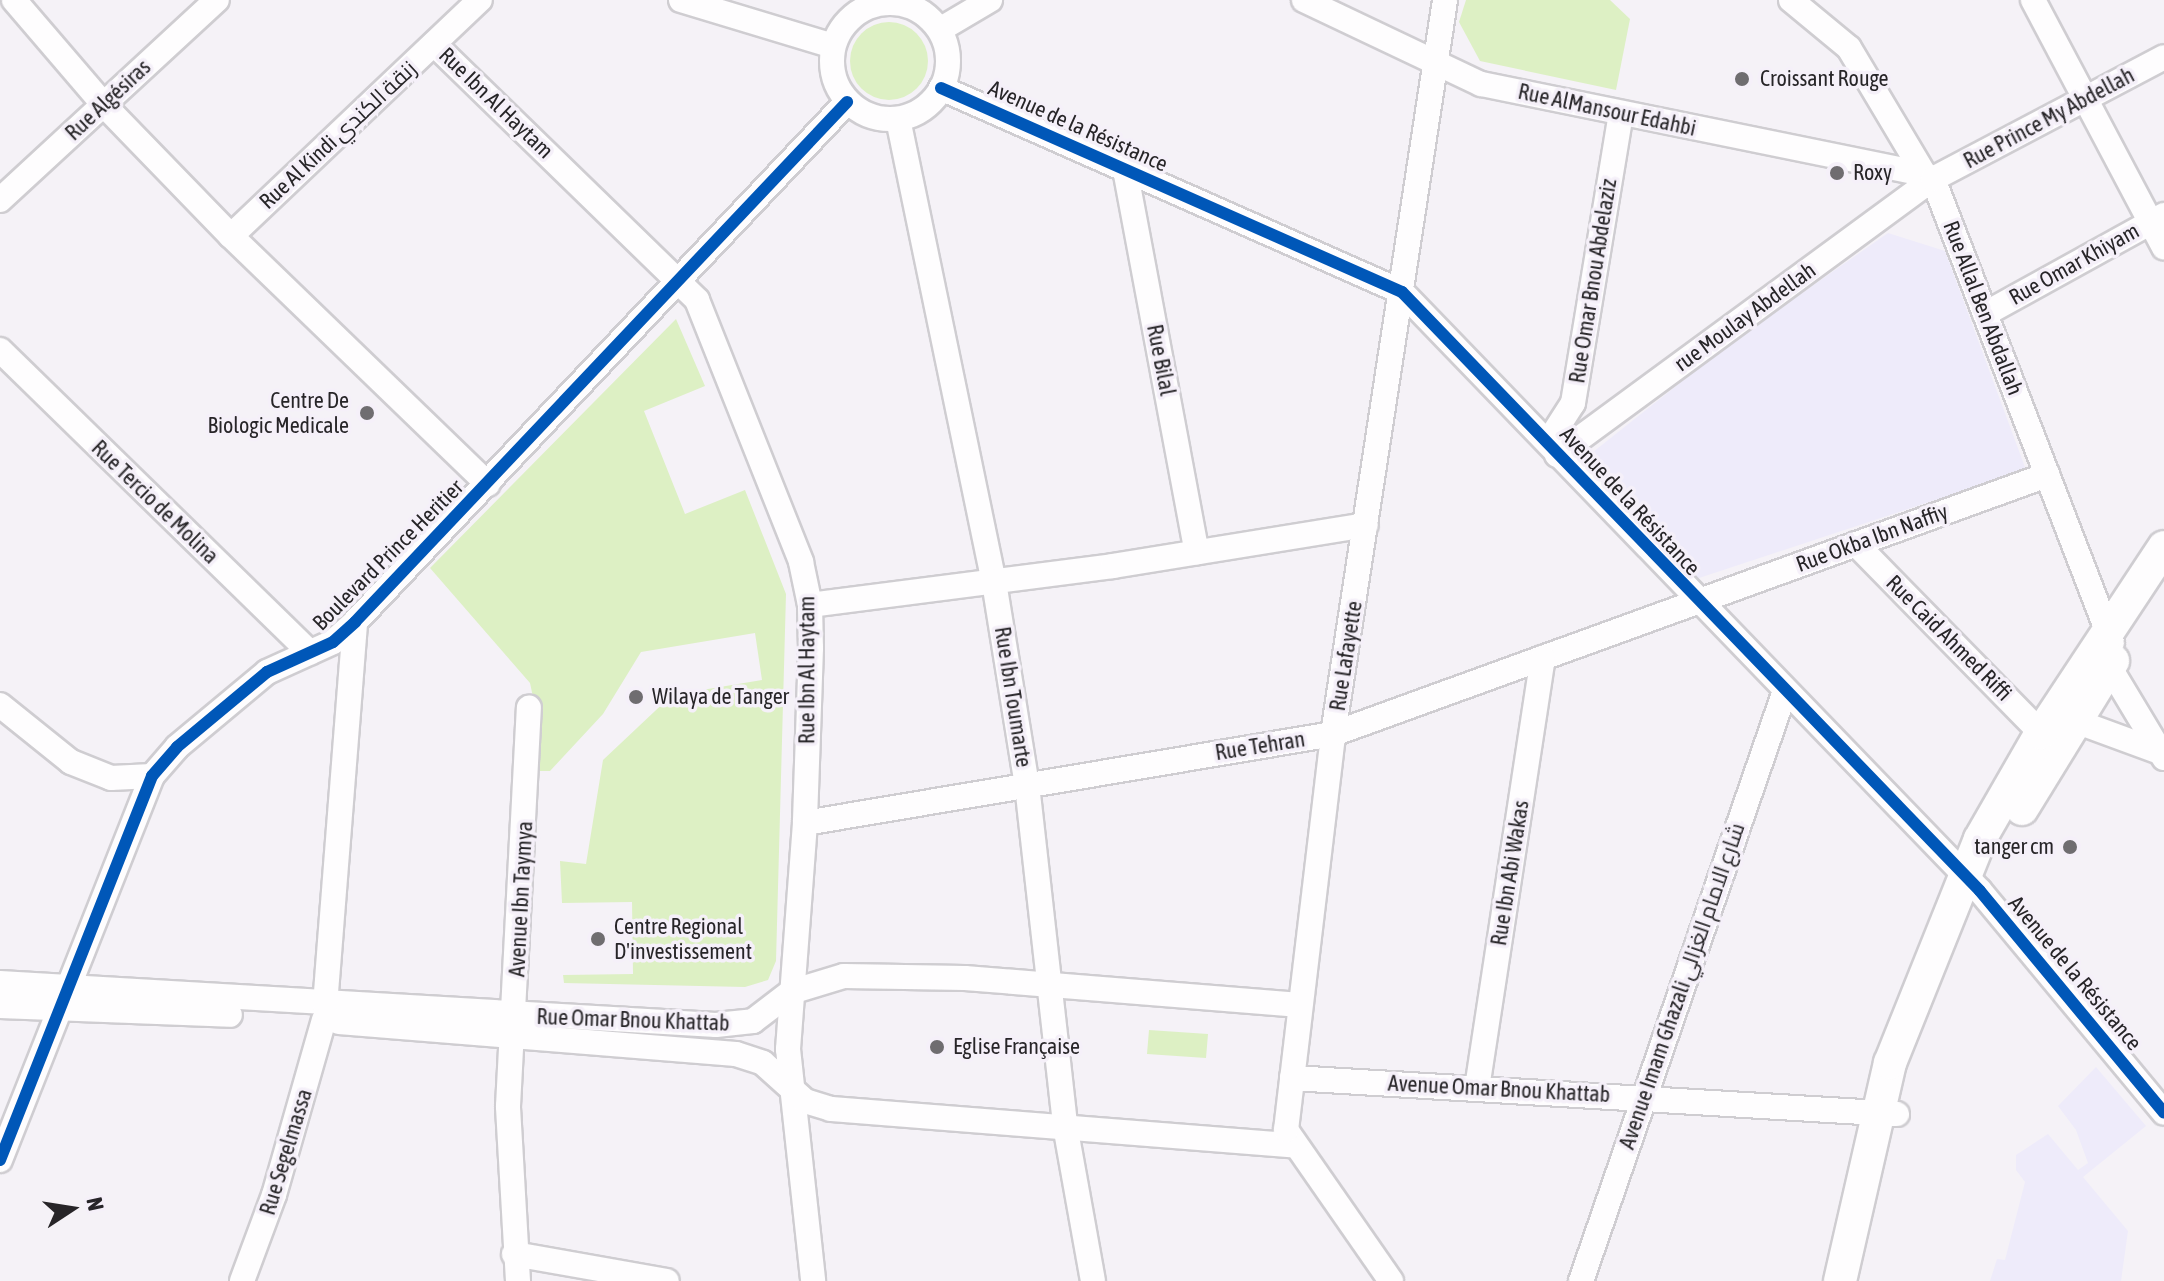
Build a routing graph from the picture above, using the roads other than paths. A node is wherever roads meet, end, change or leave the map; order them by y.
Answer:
1 (14, 0) edge
2 (217, 0) edge
3 (480, 0) edge
4 (681, 0) edge
5 (990, 0) edge
6 (1304, 0) edge
7 (1445, 0) edge
8 (1791, 0) edge
9 (2033, 0) edge
10 (893, 1) edge
11 (941, 29) junction
12 (434, 44) junction
13 (833, 46) junction
14 (2164, 57) edge
15 (1436, 65) junction
16 (941, 88) junction
17 (2085, 99) junction
18 (847, 102) junction
19 (103, 104) junction
20 (1621, 113) junction
21 (898, 119) junction
22 (1125, 169) junction
23 (1928, 176) junction
24 (0, 200) edge
25 (2157, 218) edge
26 (231, 236) junction
27 (2164, 247) edge
28 (681, 283) junction
29 (1402, 292) junction
30 (1985, 314) junction
31 (0, 350) edge
32 (1552, 448) junction
33 (2047, 475) junction
34 (488, 484) junction
35 (1366, 525) junction
36 (1856, 544) junction
37 (2164, 547) edge
38 (1197, 552) junction
39 (2164, 581) edge
40 (994, 582) junction
41 (1697, 601) junction
42 (810, 605) junction
43 (355, 622) junction
44 (2112, 652) junction
45 (310, 653) junction
46 (1543, 658) junction
47 (1785, 691) junction
48 (0, 705) edge
49 (529, 708) dead end
50 (2078, 722) junction
51 (2041, 733) junction
52 (1333, 734) junction
53 (2162, 755) edge
54 (152, 776) junction
55 (1027, 785) junction
56 (805, 823) junction
57 (1974, 884) junction
58 (0, 983) edge
59 (1052, 985) junction
60 (791, 992) junction
61 (65, 999) junction
62 (1300, 1005) junction
63 (0, 1006) edge
64 (324, 1013) junction
65 (514, 1026) junction
66 (1292, 1078) junction
67 (1477, 1088) junction
68 (790, 1089) junction
69 (1641, 1097) junction
70 (1888, 1112) junction
71 (2164, 1113) edge
72 (1066, 1131) junction
73 (1292, 1145) junction
74 (0, 1160) edge
75 (514, 1254) junction
76 (242, 1281) edge
77 (518, 1281) edge
78 (667, 1281) edge
79 (813, 1281) edge
80 (1093, 1281) edge
81 (1391, 1281) edge
82 (1581, 1281) edge
83 (1840, 1281) edge
84 (1861, 1281) edge

1 - 19 street
2 - 19 street, Rue Algésiras
3 - 12 street, Rue Al Kindi زنقة الكندي
4 - 13 street
5 - 11 street
6 - 15 street, Rue AlMansour Edahbi
7 - 15 street, Rue Lafayette
8 - 23 street, Rue Allal Ben Abdallah
9 - 17 street
10 - 11 street
10 - 13 street
11 - 16 street
12 - 26 street, Rue Al Kindi زنقة الكندي
12 - 28 street, Rue Ibn Al Haytam
13 - 18 street
14 - 17 street, Rue Prince My Abdellah
15 - 20 street, Rue AlMansour Edahbi
15 - 29 street, Rue Lafayette
16 - 21 street
16 - 22 street, Avenue de la Résistance
17 - 23 street, Rue Prince My Abdellah
17 - 25 street
18 - 21 street
18 - 28 street, Boulevard Prince Heritier
19 - 24 street, Rue Algésiras
19 - 26 street
20 - 23 street, Rue AlMansour Edahbi
20 - 32 street, Rue Omar Bnou Abdelaziz
21 - 40 street, Rue Ibn Toumarte
22 - 29 street, Avenue de la Résistance
22 - 38 street, Rue Bilal
23 - 30 street, Rue Allal Ben Abdallah
23 - 32 street, rue Moulay Abdellah
25 - 27 street
25 - 30 street, Rue Omar Khiyam
26 - 34 street
28 - 34 street, Boulevard Prince Heritier
28 - 42 street, Rue Ibn Al Haytam
29 - 32 street, Avenue de la Résistance
29 - 35 street, Rue Lafayette
30 - 33 street, Rue Allal Ben Abdallah
31 - 45 street, Rue Tercio de Molina
32 - 41 street, Avenue de la Résistance
33 - 36 street, Rue Okba Ibn Naffiy
33 - 44 street, Rue Allal Ben Abdallah
34 - 43 street, Boulevard Prince Heritier
35 - 38 street
35 - 52 street, Rue Lafayette
36 - 41 street, Rue Okba Ibn Naffiy
36 - 51 street, Rue Caid Ahmed Riffi
37 - 44 main road
38 - 40 street
39 - 44 main road
40 - 42 street
40 - 55 street, Rue Ibn Toumarte
41 - 46 street, Rue Tehran
41 - 47 street, Avenue de la Résistance
42 - 56 street, Rue Ibn Al Haytam
43 - 45 street, Boulevard Prince Heritier
43 - 64 street, Rue Segelmassa
44 - 50 main road
44 - 51 main road
44 - 53 street, Rue Allal Ben Abdallah
45 - 54 street, Boulevard Prince Heritier
46 - 52 street, Rue Tehran
46 - 67 street, Rue Ibn Abi Wakas
47 - 57 street, Avenue de la Résistance
47 - 69 street, Avenue Imam Ghazali شارع الامام الغزالي
48 - 54 street
49 - 65 street, Avenue Ibn Taymya
50 - 53 street
50 - 57 main road
51 - 57 main road
52 - 55 street, Rue Tehran
52 - 62 street, Rue Lafayette
54 - 61 street, Boulevard Prince Heritier
55 - 56 street, Rue Tehran
55 - 59 street, Rue Ibn Toumarte
56 - 60 street, Rue Ibn Al Haytam
57 - 70 main road
57 - 71 street, Avenue de la Résistance
58 - 61 street, Rue Omar Bnou Khattab
59 - 60 street, Rue Omar Bnou Khattab
59 - 62 street, Rue Omar Bnou Khattab
59 - 72 street, Rue Ibn Toumarte
60 - 65 street, Rue Omar Bnou Khattab
60 - 68 street, Rue Ibn Al Haytam
61 - 63 street, Rue Omar Bnou Khattab
61 - 64 street, Rue Omar Bnou Khattab
61 - 74 street, Boulevard Prince Heritier
62 - 66 street, Rue Lafayette
64 - 65 street, Rue Omar Bnou Khattab
64 - 76 street, Rue Segelmassa
65 - 68 street, Rue Omar Bnou Khattab
65 - 75 street, Avenue Ibn Taymya
66 - 67 street, Avenue Omar Bnou Khattab
66 - 73 street, Rue Lafayette
67 - 69 street, Avenue Omar Bnou Khattab
68 - 72 street, Rue Omar Bnou Khattab
68 - 79 street, Rue Ibn Al Haytam
69 - 70 street, Avenue Omar Bnou Khattab
69 - 82 street, Avenue Imam Ghazali شارع الامام الغزالي
70 - 83 main road
70 - 84 main road
72 - 73 street, Rue Omar Bnou Khattab
72 - 80 street, Rue Ibn Toumarte
73 - 81 street
75 - 77 street, Avenue Ibn Taymya
75 - 78 street

